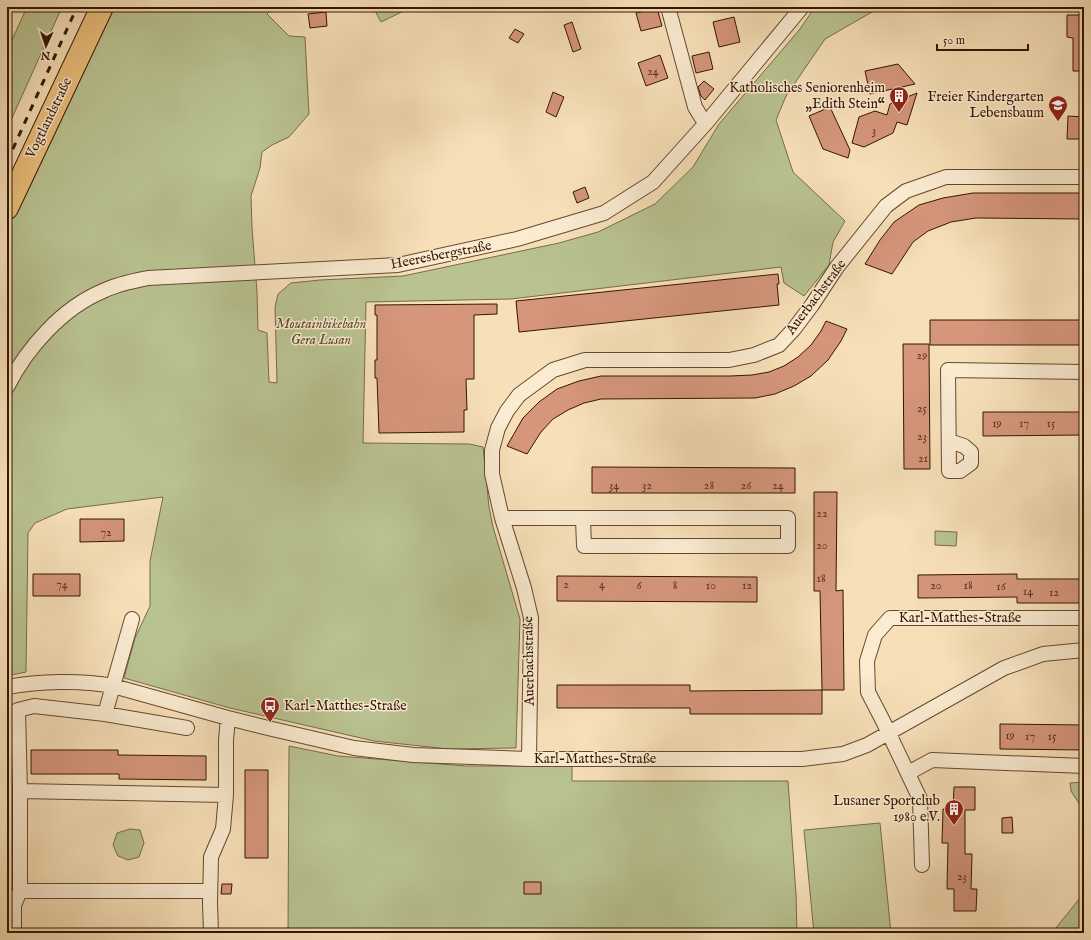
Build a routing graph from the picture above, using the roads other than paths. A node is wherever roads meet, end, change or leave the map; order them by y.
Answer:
1 (102, 7) edge
2 (668, 7) edge
3 (802, 7) edge
4 (707, 122) junction
5 (1084, 177) edge
6 (7, 208) edge
7 (1084, 372) edge
8 (7, 387) edge
9 (949, 441) dead end
10 (502, 518) junction
11 (583, 519) junction
12 (1084, 618) edge
13 (132, 619) dead end
14 (1084, 650) edge
15 (7, 686) edge
16 (114, 686) junction
17 (12, 713) edge
18 (105, 714) junction
19 (228, 718) junction
20 (187, 728) dead end
21 (889, 733) junction
22 (529, 759) junction
23 (1084, 766) edge
24 (908, 773) junction
25 (20, 791) junction
26 (226, 795) junction
27 (922, 865) dead end
28 (20, 891) junction
29 (210, 891) junction
30 (14, 933) edge
31 (211, 933) edge

1 - 6 main road, Vogtlandstraße
2 - 4 street
3 - 4 street, Heeresbergstraße
4 - 8 street, Heeresbergstraße
5 - 10 street, Auerbachstraße
7 - 9 street
10 - 11 street
10 - 22 street, Auerbachstraße
11 - 11 street
12 - 21 street, Karl-Matthes-Straße
13 - 16 street
14 - 21 street, Karl-Matthes-Straße
15 - 16 street, Karl-Matthes-Straße
16 - 18 street
16 - 19 street, Karl-Matthes-Straße
17 - 18 street
17 - 25 street
18 - 20 street
19 - 22 street, Karl-Matthes-Straße
19 - 26 street
21 - 22 street, Karl-Matthes-Straße
21 - 24 street, Karl-Matthes-Straße
23 - 24 street
24 - 27 street, Karl-Matthes-Straße
25 - 26 street
25 - 28 street
26 - 29 street
28 - 29 street
28 - 30 street
29 - 31 street

